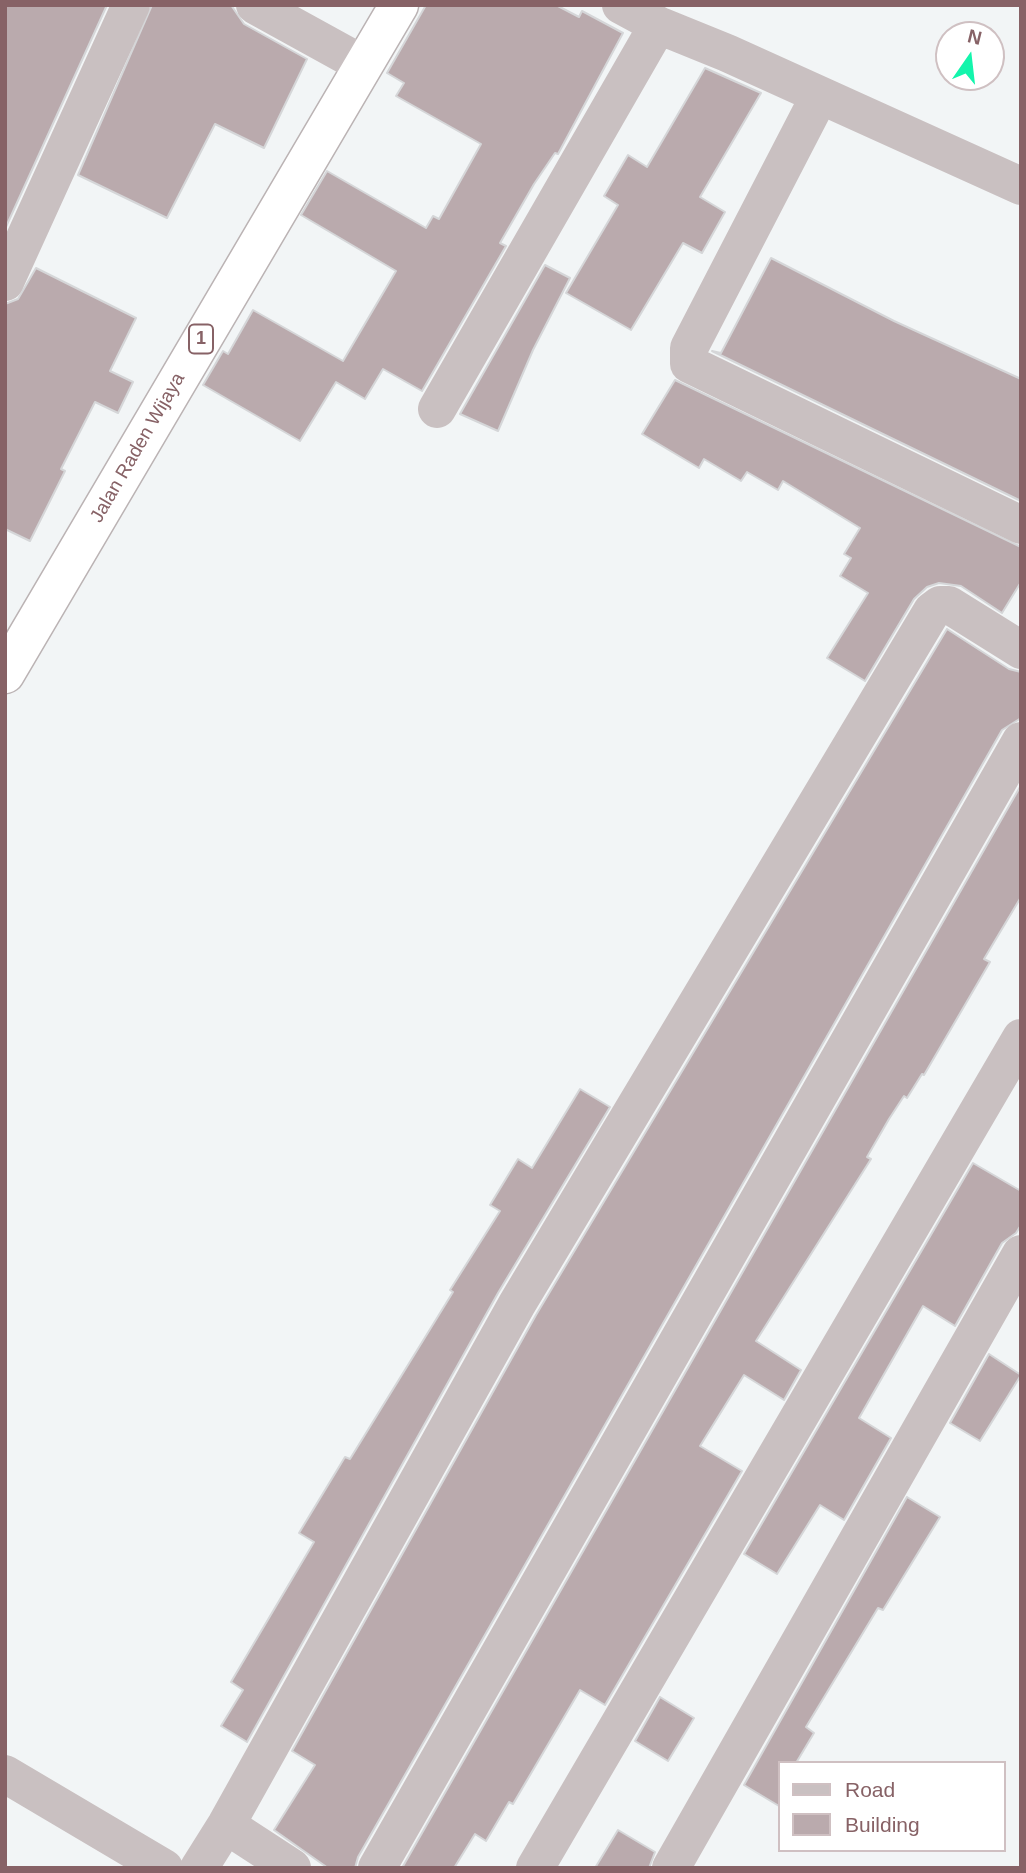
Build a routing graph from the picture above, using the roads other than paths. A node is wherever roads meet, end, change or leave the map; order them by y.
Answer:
1 (131, 5) edge
2 (255, 5) edge
3 (399, 5) edge
4 (621, 5) edge
5 (658, 25) junction
6 (362, 64) junction
7 (820, 95) junction
8 (1021, 186) edge
9 (5, 282) edge
10 (438, 409) dead end
11 (1021, 525) edge
12 (1021, 650) edge
13 (5, 674) edge
14 (1021, 741) edge
15 (1021, 1038) edge
16 (1021, 1254) edge
17 (5, 1774) edge
18 (226, 1825) junction
19 (164, 1868) edge
20 (199, 1868) edge
21 (292, 1868) edge
22 (377, 1868) edge
23 (535, 1868) edge
24 (671, 1868) edge

1 - 9 street
2 - 6 street
3 - 6 highway, Jalan Raden Wijaya / 1
4 - 5 street
5 - 7 street
5 - 10 street
6 - 13 highway, Jalan Raden Wijaya / 1
7 - 8 street
7 - 11 street
12 - 18 street
14 - 22 street
15 - 23 street
16 - 24 street
17 - 19 street
18 - 20 street
18 - 21 street

